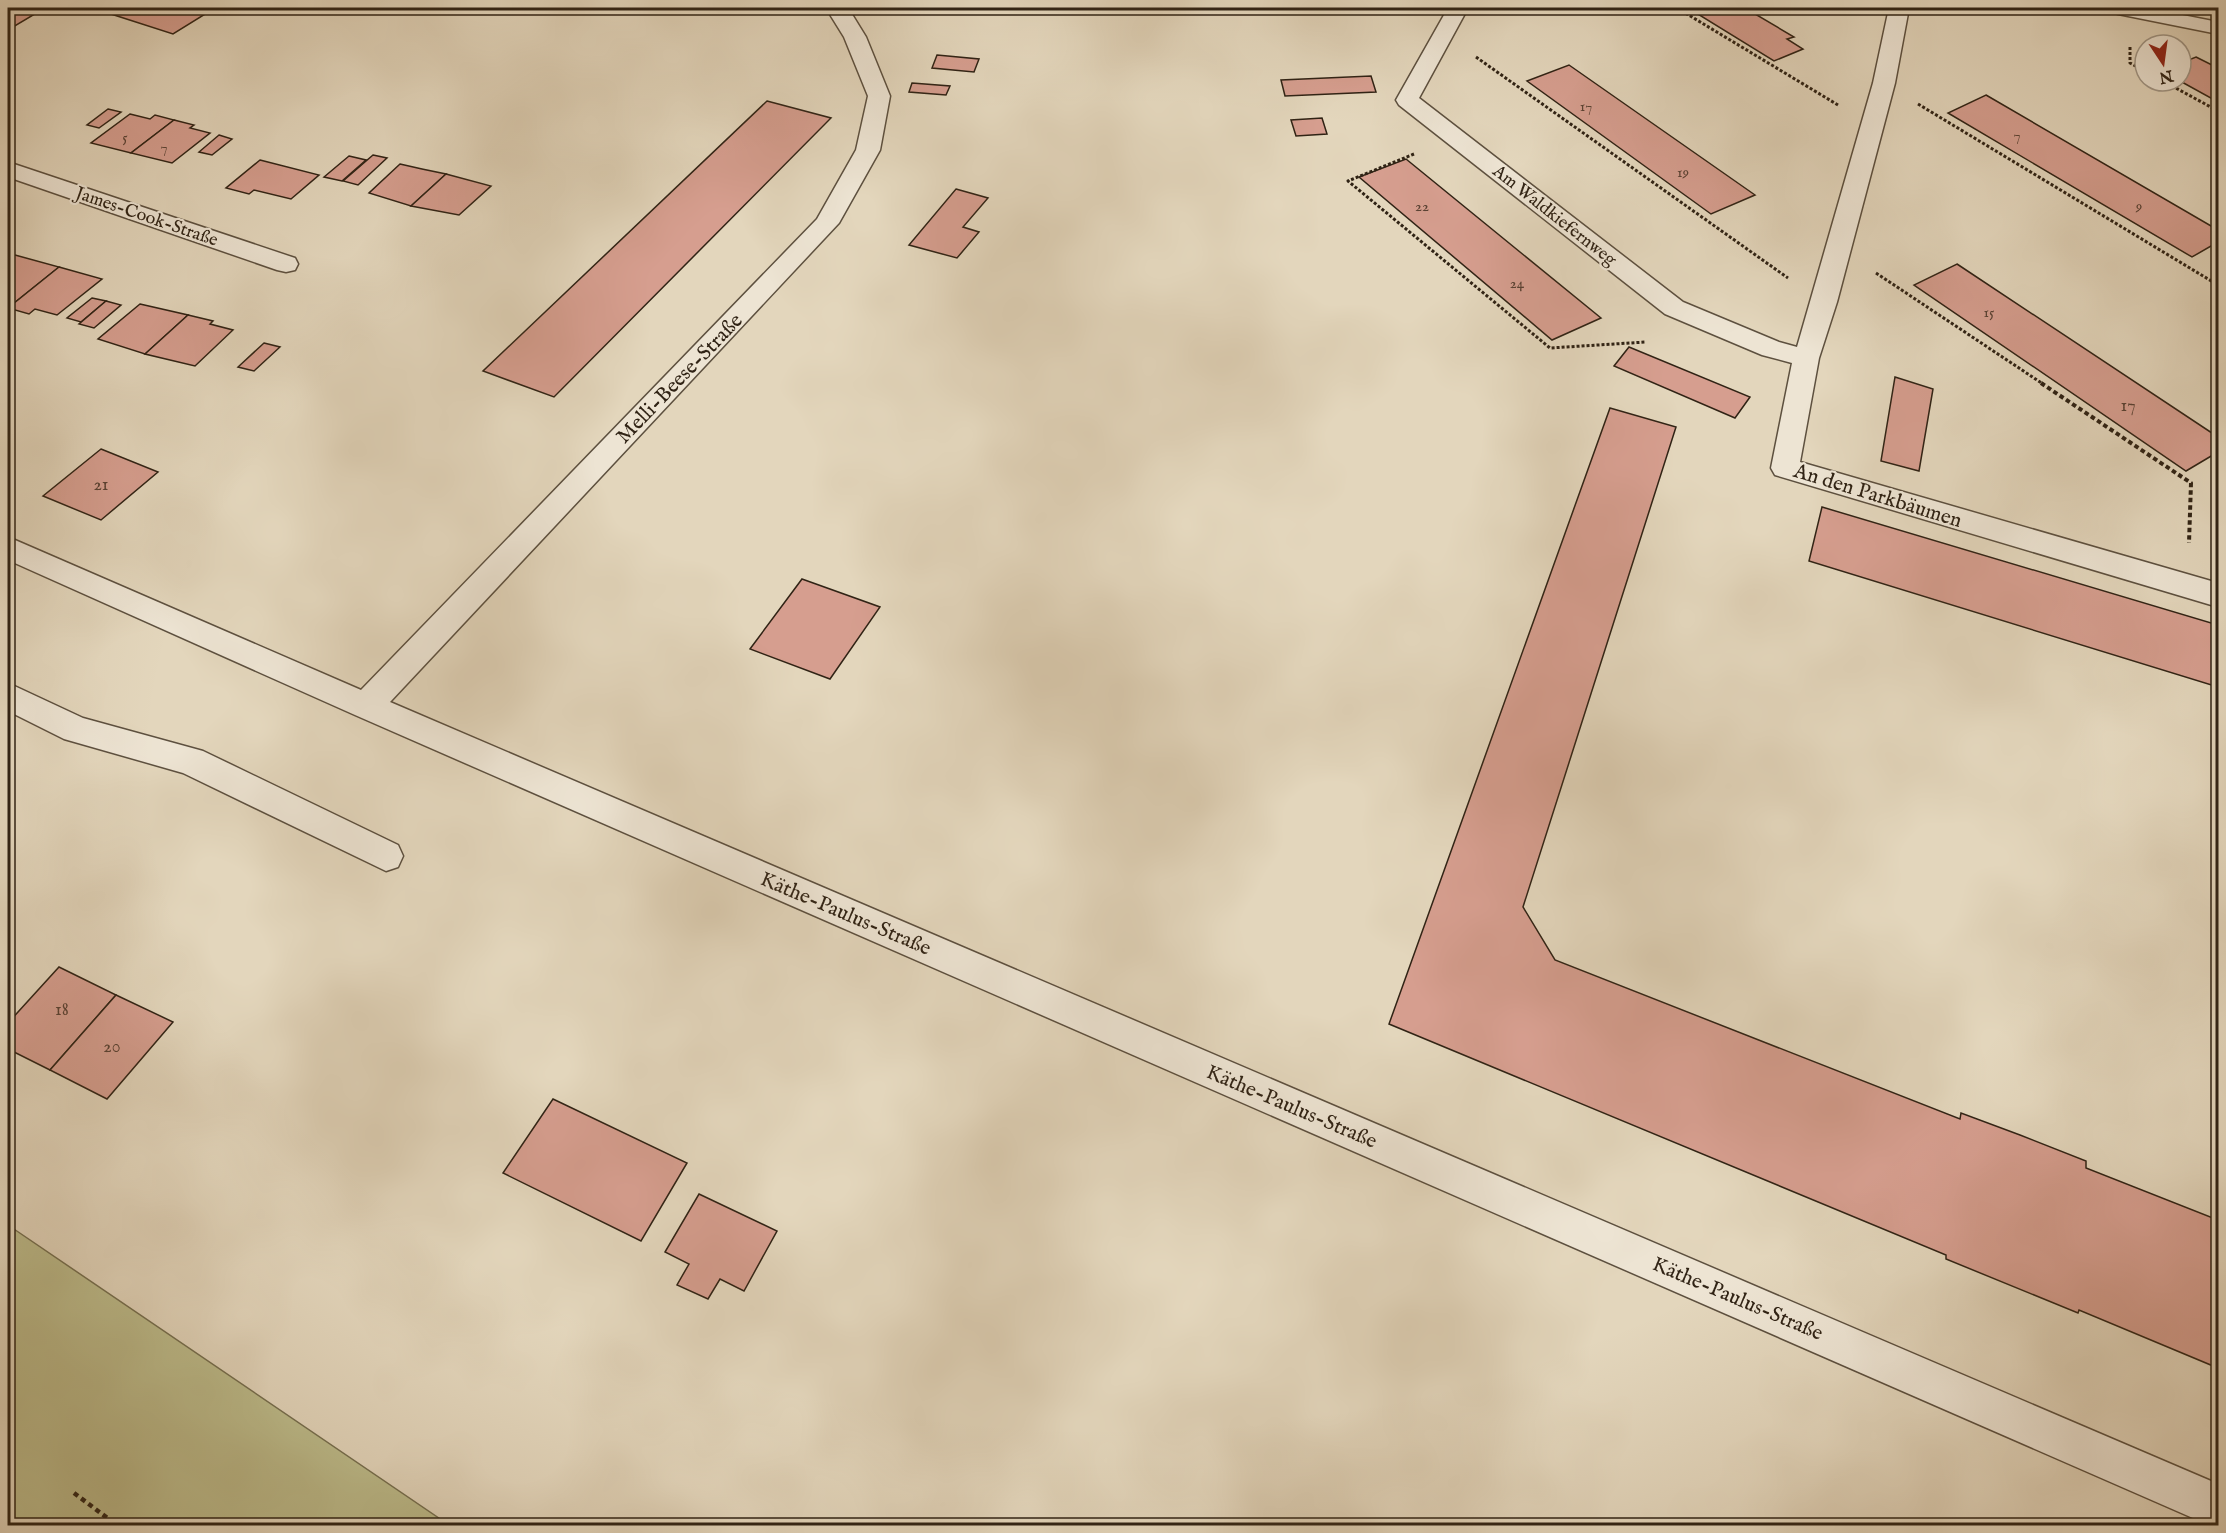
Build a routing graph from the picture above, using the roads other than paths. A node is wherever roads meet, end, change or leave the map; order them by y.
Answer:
1 (836, 8) edge
2 (1458, 8) edge
3 (1899, 8) edge
4 (2118, 8) edge
5 (2218, 28) edge
6 (8, 169) edge
7 (286, 264) dead end
8 (1806, 358) junction
9 (8, 548) edge
10 (2218, 595) edge
11 (8, 696) edge
12 (366, 706) junction
13 (386, 856) dead end
14 (2218, 1506) edge

1 - 12 street, Melli-Beese-Straße
2 - 8 street, Am Waldkiefernweg
3 - 8 street, An den Parkbäumen
4 - 5 street
6 - 7 street, James-Cook-Straße
8 - 10 street, An den Parkbäumen
9 - 12 street, Käthe-Paulus-Straße
11 - 13 street
12 - 14 street, Käthe-Paulus-Straße

